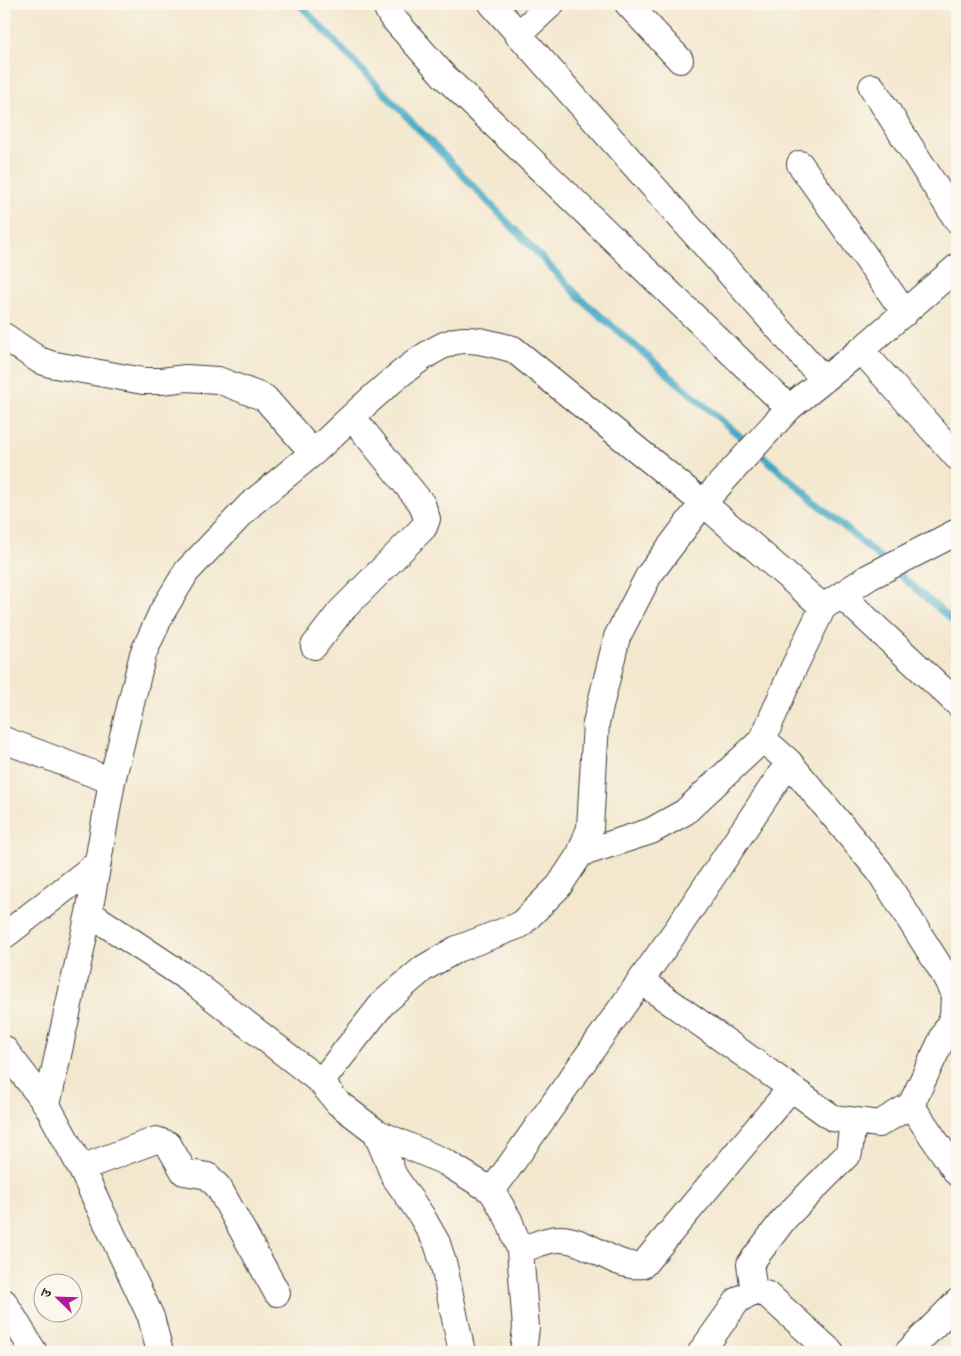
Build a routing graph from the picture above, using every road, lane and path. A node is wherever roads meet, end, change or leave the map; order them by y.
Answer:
1 (386, 4) edge
2 (492, 4) edge
3 (551, 4) edge
4 (628, 4) edge
5 (518, 35) junction
6 (680, 60) dead end
7 (872, 86) dead end
8 (800, 164) dead end
9 (957, 220) edge
10 (957, 267) edge
11 (904, 313) junction
12 (4, 336) edge
13 (861, 350) junction
14 (824, 380) junction
15 (783, 413) junction
16 (353, 418) junction
17 (313, 453) junction
18 (957, 456) edge
19 (703, 503) junction
20 (957, 532) edge
21 (832, 601) junction
22 (314, 646) dead end
23 (957, 703) edge
24 (763, 739) junction
25 (4, 740) edge
26 (788, 762) junction
27 (112, 781) junction
28 (580, 854) junction
29 (98, 863) junction
30 (89, 913) junction
31 (4, 936) edge
32 (641, 981) junction
33 (4, 1049) edge
34 (321, 1082) junction
35 (791, 1088) junction
36 (47, 1105) junction
37 (911, 1105) junction
38 (852, 1122) junction
39 (376, 1132) junction
40 (81, 1168) junction
41 (957, 1173) edge
42 (492, 1191) junction
43 (520, 1250) junction
44 (754, 1291) junction
45 (277, 1293) dead end
46 (4, 1302) edge
47 (957, 1302) edge
48 (34, 1352) edge
49 (160, 1352) edge
50 (462, 1352) edge
51 (523, 1352) edge
52 (701, 1352) edge
53 (831, 1352) edge
54 (908, 1352) edge

1 - 15 street
2 - 5 street
3 - 5 street
4 - 6 street
5 - 14 street
7 - 9 street
8 - 11 street
10 - 11 street
11 - 13 street
12 - 17 street
13 - 14 street
13 - 18 street
14 - 15 street
15 - 19 street
16 - 17 street
16 - 19 street
16 - 22 street
17 - 27 street
19 - 21 street
19 - 28 street
20 - 21 street
21 - 23 street
21 - 24 street
24 - 26 street
24 - 28 street
25 - 27 street
26 - 32 street
26 - 37 street
27 - 29 street
28 - 34 street
29 - 30 street
29 - 31 street
30 - 34 street
30 - 36 street
32 - 35 street
32 - 42 street
33 - 36 street
34 - 39 street
35 - 38 street
35 - 43 street
36 - 40 street
37 - 38 street
37 - 41 street
38 - 44 street
39 - 42 street
39 - 50 street
40 - 45 street
40 - 49 street
42 - 43 street
43 - 51 street
44 - 52 street
44 - 53 street
46 - 48 street
47 - 54 street

